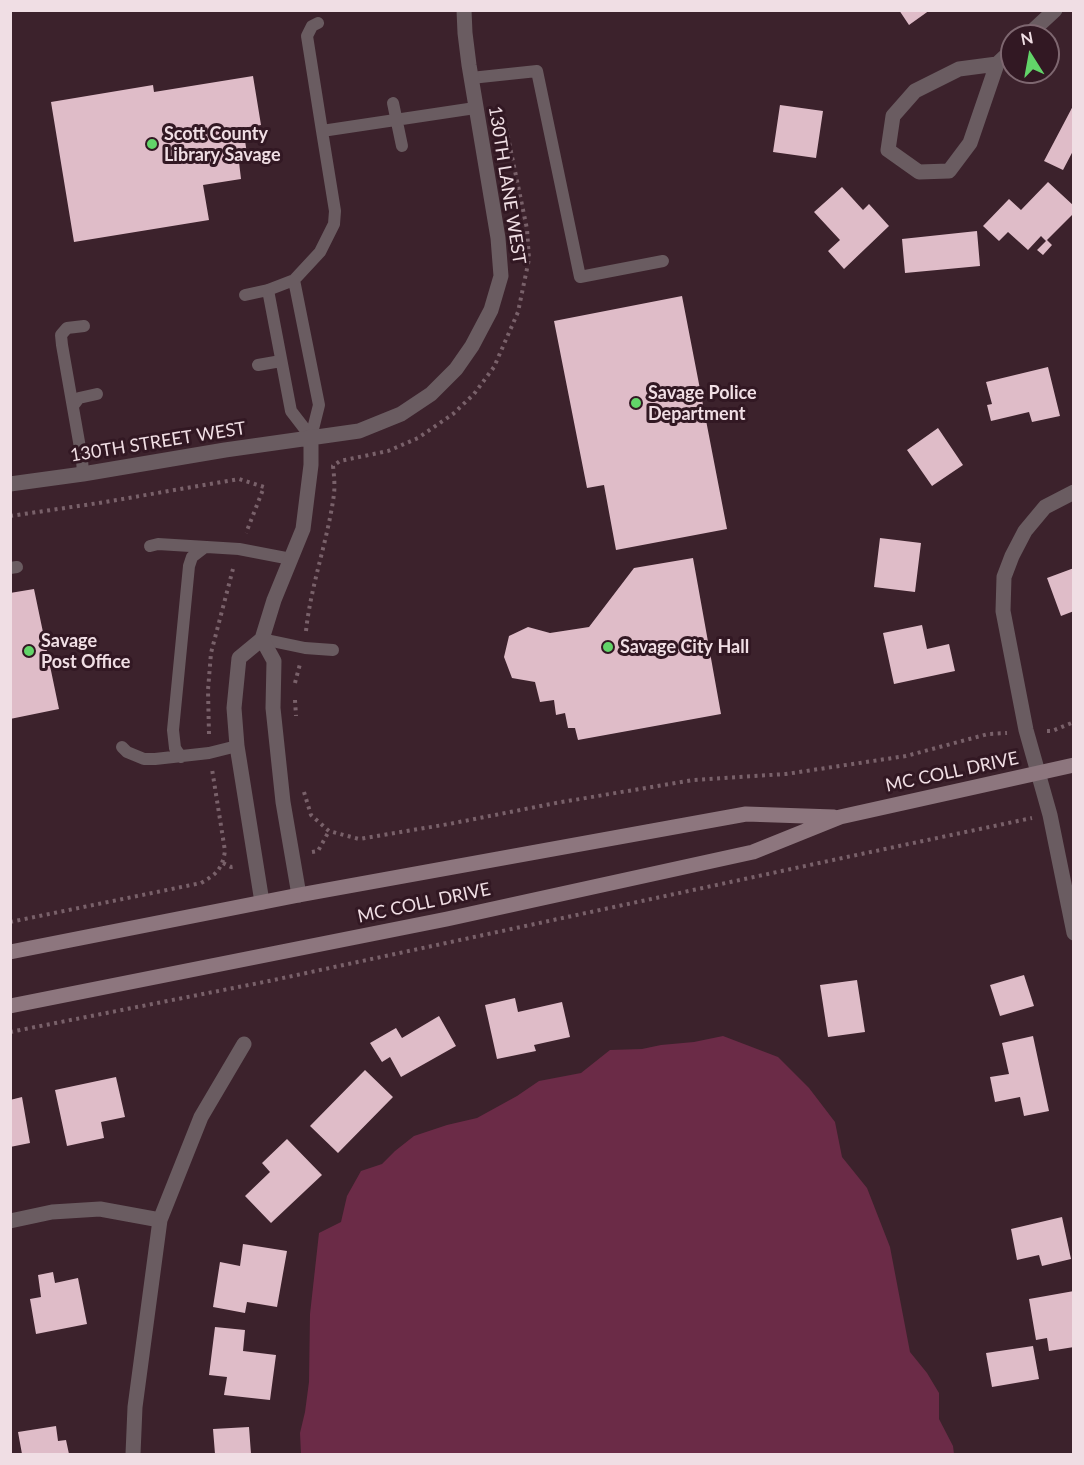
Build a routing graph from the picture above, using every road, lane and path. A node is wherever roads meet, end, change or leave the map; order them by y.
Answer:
1 (464, 10) edge
2 (1055, 10) edge
3 (318, 23) dead end
4 (1040, 24) edge
5 (1000, 61) edge
6 (997, 64) junction
7 (471, 78) junction
8 (393, 103) dead end
9 (475, 108) junction
10 (504, 118) dead end
11 (397, 120) junction
12 (322, 131) junction
13 (402, 146) dead end
14 (663, 261) dead end
15 (294, 280) junction
16 (268, 290) junction
17 (245, 295) dead end
18 (84, 326) dead end
19 (281, 361) junction
20 (258, 365) dead end
21 (97, 394) dead end
22 (72, 406) junction
23 (311, 437) junction
24 (83, 474) junction
25 (10, 484) edge
26 (264, 487) dead end
27 (1074, 492) edge
28 (10, 516) edge
29 (150, 546) dead end
30 (205, 547) junction
31 (291, 559) junction
32 (262, 639) junction
33 (304, 648) junction
34 (333, 650) dead end
35 (294, 685) dead end
36 (295, 697) dead end
37 (297, 721) dead end
38 (1074, 722) edge
39 (1026, 730) junction
40 (237, 746) junction
41 (122, 747) dead end
42 (181, 757) junction
43 (1074, 765) edge
44 (1038, 774) junction
45 (303, 789) dead end
46 (1050, 815) junction
47 (840, 817) junction
48 (298, 895) junction
49 (262, 902) junction
50 (1074, 933) edge
51 (10, 952) edge
52 (10, 1006) edge
53 (10, 1032) edge
54 (244, 1044) dead end
55 (160, 1220) junction
56 (10, 1221) edge
57 (133, 1455) edge

1 - 7 street, 130TH LANE WEST
2 - 4 street
3 - 12 lane
5 - 6 street
6 - 6 street
7 - 9 street, 130TH LANE WEST
7 - 14 lane
8 - 11 lane
9 - 11 lane
9 - 23 street, 130TH LANE WEST
10 - 33 path
11 - 12 lane
11 - 13 lane
12 - 15 lane
15 - 16 lane
15 - 23 lane
16 - 17 lane
16 - 19 lane
18 - 22 lane
19 - 20 lane
19 - 23 lane
21 - 22 lane
22 - 24 lane
23 - 24 street, 130TH STREET WEST
23 - 31 street
24 - 25 street, 130TH STREET WEST
26 - 28 path
27 - 39 street
29 - 30 lane
30 - 31 lane
30 - 42 lane
31 - 32 street
32 - 33 lane
32 - 40 street
32 - 48 street
33 - 34 lane
33 - 35 path
36 - 37 path
38 - 39 path
39 - 44 street
39 - 45 path
40 - 42 lane
40 - 49 street
41 - 42 lane
43 - 44 main road, MC COLL DRIVE
44 - 46 street
44 - 47 main road, MC COLL DRIVE
46 - 50 street
46 - 53 path
47 - 48 main road, MC COLL DRIVE
47 - 52 main road, MC COLL DRIVE
48 - 49 main road, MC COLL DRIVE
49 - 51 main road, MC COLL DRIVE
54 - 55 street
55 - 56 street
55 - 57 street

